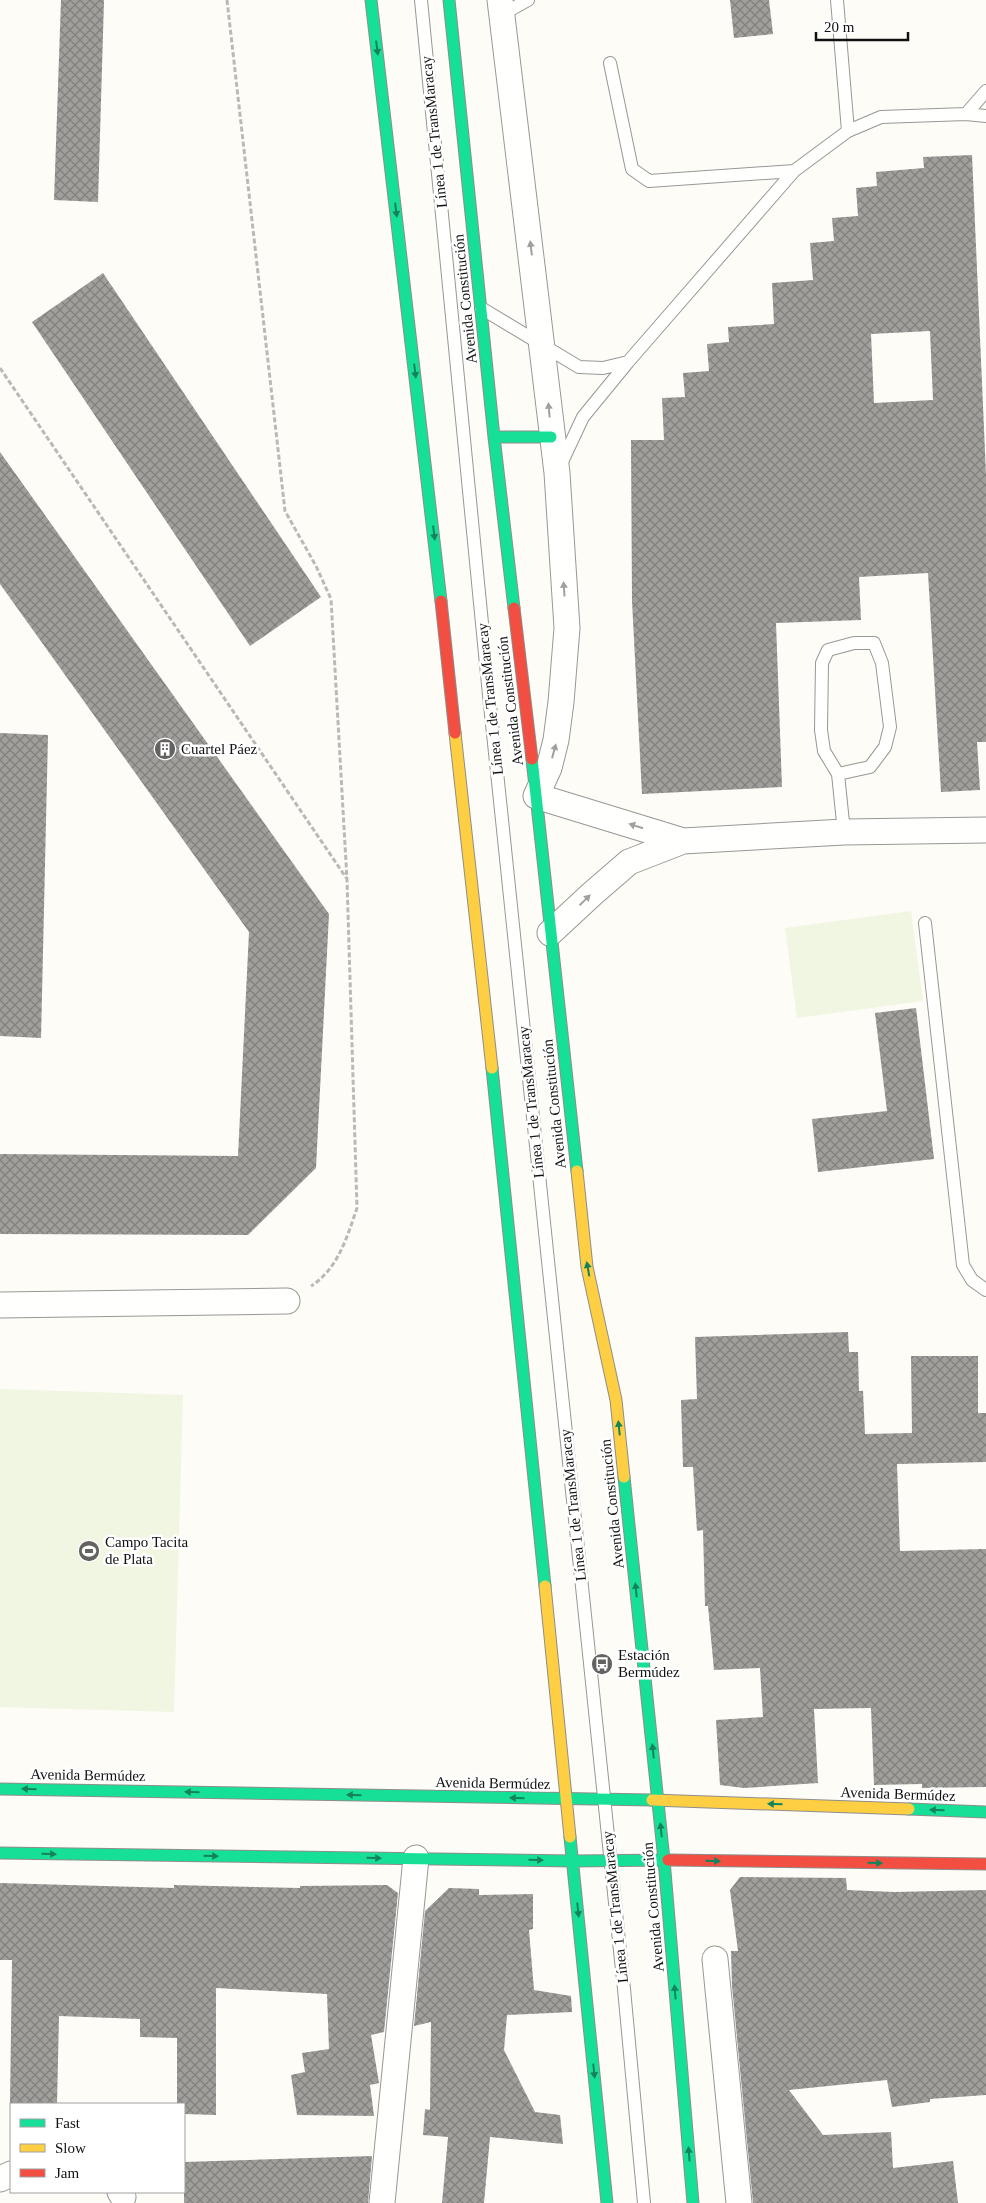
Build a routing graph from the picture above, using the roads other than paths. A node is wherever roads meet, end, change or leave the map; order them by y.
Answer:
1 (371, 0) edge
2 (421, 0) edge
3 (449, 0) edge
4 (500, 0) edge
5 (528, 0) edge
6 (837, 0) edge
7 (503, 25) junction
8 (610, 63) dead end
9 (986, 91) edge
10 (966, 114) junction
11 (986, 116) edge
12 (848, 131) junction
13 (794, 171) junction
14 (481, 308) junction
15 (543, 346) junction
16 (628, 362) junction
17 (494, 437) junction
18 (551, 437) junction
19 (557, 473) junction
20 (838, 774) junction
21 (536, 796) junction
22 (986, 830) edge
23 (844, 832) junction
24 (683, 841) junction
25 (925, 923) dead end
26 (550, 933) junction
27 (986, 1290) edge
28 (288, 1301) road end
29 (0, 1305) edge
30 (0, 1788) edge
31 (566, 1799) junction
32 (604, 1800) junction
33 (658, 1800) junction
34 (986, 1812) edge
35 (0, 1853) edge
36 (416, 1858) junction
37 (664, 1860) junction
38 (573, 1861) junction
39 (610, 1861) junction
40 (986, 1864) edge
41 (715, 1959) dead end
42 (382, 2203) edge
43 (607, 2203) edge
44 (644, 2203) edge
45 (693, 2203) edge
46 (739, 2203) edge

1 -> 31 street
2 - 32 lane, Línea 1 de TransMaracay
3 - 14 street, Avenida Constitución
4 - 7 street
5 - 7 lane
6 - 12 lane
15 -> 7 street
8 - 13 lane
9 - 10 lane
10 - 11 lane
10 - 12 lane
12 - 13 lane
13 - 16 lane
14 - 15 lane
14 - 17 street, Avenida Constitución
15 - 16 lane
18 -> 15 street
16 - 19 lane
17 - 18 street
17 - 21 street, Avenida Constitución
18 - 19 street
21 -> 19 street
20 - 20 lane
20 - 23 lane
24 -> 21 street
21 - 26 street, Avenida Constitución
22 - 23 street
23 - 24 street
26 -> 24 street
25 - 27 lane
33 -> 26 street, Avenida Constitución
28 - 29 street
31 -> 30 street, Avenida Bermúdez
31 - 32 street, Avenida Bermúdez
31 - 38 street
32 - 33 street, Avenida Bermúdez
32 - 39 lane, Línea 1 de TransMaracay
34 -> 33 street, Avenida Bermúdez
37 -> 33 street, Avenida Constitución
35 -> 36 street
36 -> 38 street
36 - 42 street
37 - 39 street
37 -> 40 street
45 -> 37 street, Avenida Constitución
38 - 39 street
38 -> 43 street
39 - 44 lane, Línea 1 de TransMaracay
41 - 46 street

